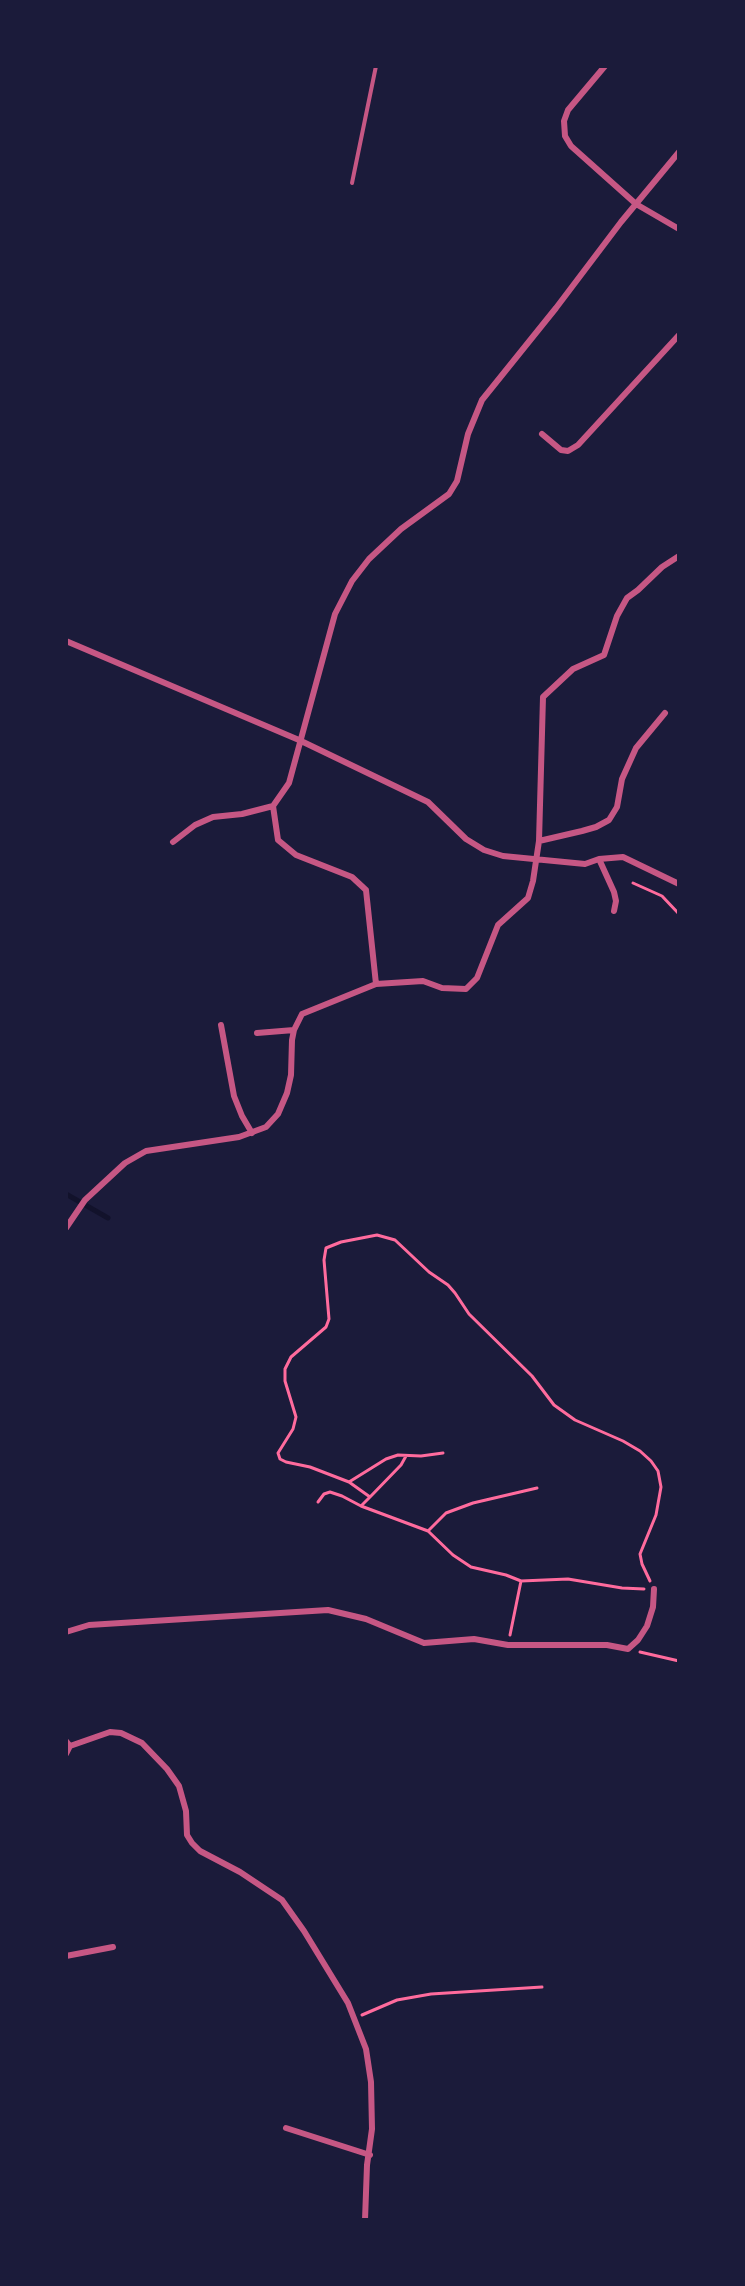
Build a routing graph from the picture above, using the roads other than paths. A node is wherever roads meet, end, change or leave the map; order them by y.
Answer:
1 (376, 66) edge
2 (605, 66) edge
3 (679, 152) edge
4 (352, 183) dead end
5 (636, 204) junction
6 (679, 229) edge
7 (679, 335) edge
8 (542, 434) dead end
9 (679, 556) edge
10 (66, 641) edge
11 (665, 713) dead end
12 (299, 741) junction
13 (273, 806) junction
14 (538, 841) junction
15 (173, 842) dead end
16 (537, 859) junction
17 (599, 859) junction
18 (679, 884) edge
19 (614, 912) dead end
20 (376, 984) junction
21 (221, 1025) dead end
22 (294, 1030) junction
23 (256, 1033) dead end
24 (252, 1133) junction
25 (66, 1228) edge
26 (654, 1589) road end
27 (66, 1632) edge
28 (68, 1743) edge
29 (66, 1754) edge
30 (113, 1947) dead end
31 (66, 1956) edge
32 (286, 2128) dead end
33 (370, 2155) junction
34 (365, 2220) edge

1 - 4 lane
2 - 5 street
3 - 5 street
5 - 6 street
5 - 12 street
7 - 8 street
9 - 14 street
10 - 12 street
11 - 14 street
12 - 13 street
12 - 16 street
13 - 15 street
13 - 20 street
14 - 16 street
16 - 17 street
16 - 20 street
17 - 18 street
17 - 19 street
20 - 22 street
21 - 24 street
22 - 23 street
22 - 24 street
24 - 25 street
26 - 27 street
28 - 29 street
28 - 33 street
30 - 31 street
32 - 33 street
33 - 34 street

